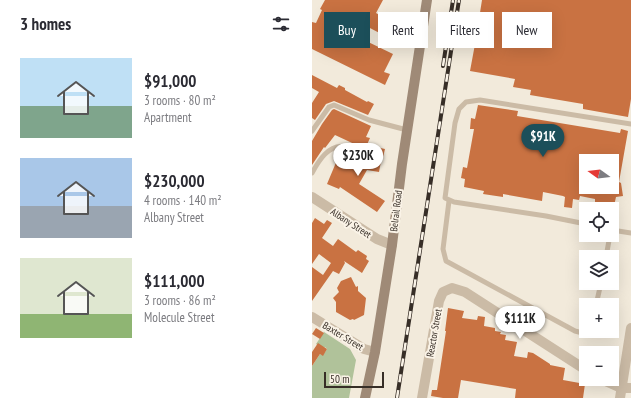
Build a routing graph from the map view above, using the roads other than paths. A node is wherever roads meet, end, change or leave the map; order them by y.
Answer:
1 (427, 0) edge
2 (631, 124) edge
3 (407, 130) junction
4 (312, 131) edge
5 (362, 155) dead end
6 (312, 173) edge
7 (312, 197) edge
8 (449, 201) junction
9 (579, 223) edge
10 (619, 231) edge
11 (631, 233) edge
12 (392, 245) junction
13 (312, 317) edge
14 (631, 328) edge
15 (579, 332) edge
16 (374, 352) junction
17 (579, 365) edge
18 (626, 388) edge
19 (365, 398) edge
20 (422, 398) edge
21 (620, 398) edge

1 - 3 street, Belrail Road
2 - 8 lane
3 - 4 lane
3 - 12 street, Belrail Road
5 - 6 lane
7 - 12 street, Albany Street
8 - 9 lane
8 - 15 lane
10 - 11 lane
12 - 16 street, Belrail Road
13 - 16 street, Baxter Street
14 - 18 street
16 - 19 street, Belrail Road
17 - 20 street, Reactor Street
18 - 21 street

